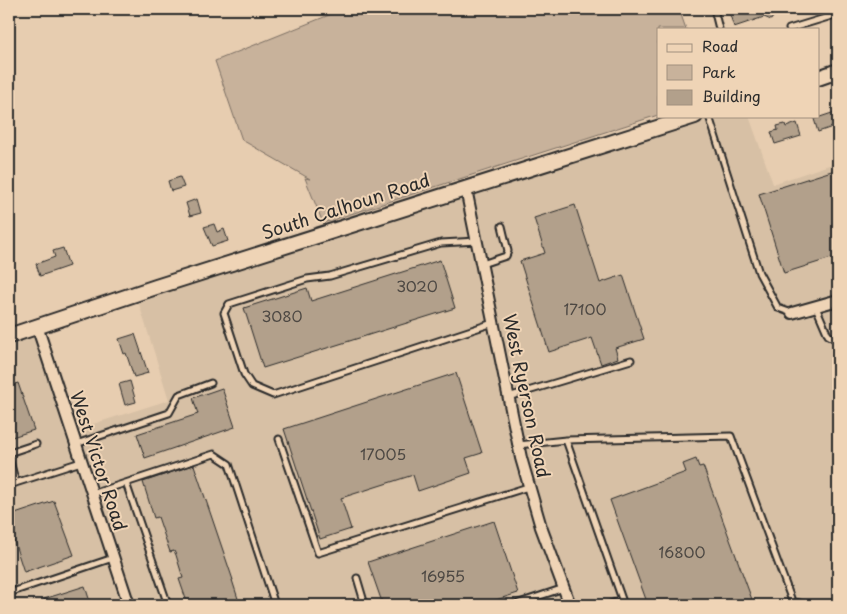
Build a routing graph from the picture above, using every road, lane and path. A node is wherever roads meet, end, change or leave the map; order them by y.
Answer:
1 (714, 9) edge
2 (838, 14) edge
3 (720, 28) edge
4 (793, 28) edge
5 (838, 71) edge
6 (820, 77) edge
7 (689, 118) edge
8 (710, 118) edge
9 (466, 189) junction
10 (502, 226) dead end
11 (477, 241) junction
12 (482, 264) junction
13 (838, 300) edge
14 (816, 306) junction
15 (792, 313) joint
16 (493, 323) junction
17 (37, 326) junction
18 (9, 336) edge
19 (838, 336) edge
20 (631, 360) dead end
21 (211, 383) dead end
22 (508, 398) junction
23 (279, 439) dead end
24 (566, 440) junction
25 (36, 444) dead end
26 (75, 444) junction
27 (518, 445) junction
28 (9, 453) edge
29 (9, 458) edge
30 (81, 462) junction
31 (16, 483) junction
32 (126, 483) junction
33 (9, 486) edge
34 (528, 488) junction
35 (92, 494) junction
36 (113, 558) junction
37 (357, 578) dead end
38 (564, 588) junction
39 (9, 593) edge
40 (623, 602) edge
41 (129, 605) edge
42 (168, 605) edge
43 (275, 605) edge
44 (365, 605) edge
45 (513, 605) edge
46 (570, 605) edge
47 (607, 605) edge
48 (808, 605) edge

1 - 3 lane
2 - 4 lane
5 - 6 street
7 - 9 street, South Calhoun Road
8 - 15 lane
9 - 11 street, West Ryerson Road
9 - 17 street, South Calhoun Road
10 - 12 lane
11 - 12 street, West Ryerson Road
11 - 16 lane
12 - 16 street, West Ryerson Road
13 - 14 street
14 - 15 street
14 - 19 lane
16 - 22 street, West Ryerson Road
17 - 18 street, South Calhoun Road
17 - 26 street, West Victor Road
20 - 22 lane
21 - 26 lane
22 - 27 street, West Ryerson Road
23 - 34 lane
24 - 27 lane
24 - 40 lane
24 - 48 lane
25 - 28 lane
26 - 30 street, West Victor Road
27 - 34 street, West Ryerson Road
29 - 31 lane
30 - 31 lane
30 - 35 street, West Victor Road
31 - 33 lane
32 - 35 lane
32 - 42 lane
32 - 43 lane
34 - 38 street, West Ryerson Road
35 - 36 street, West Victor Road
36 - 39 lane
36 - 41 street, West Victor Road
37 - 44 lane
38 - 45 lane
38 - 46 street, West Ryerson Road
40 - 47 lane

